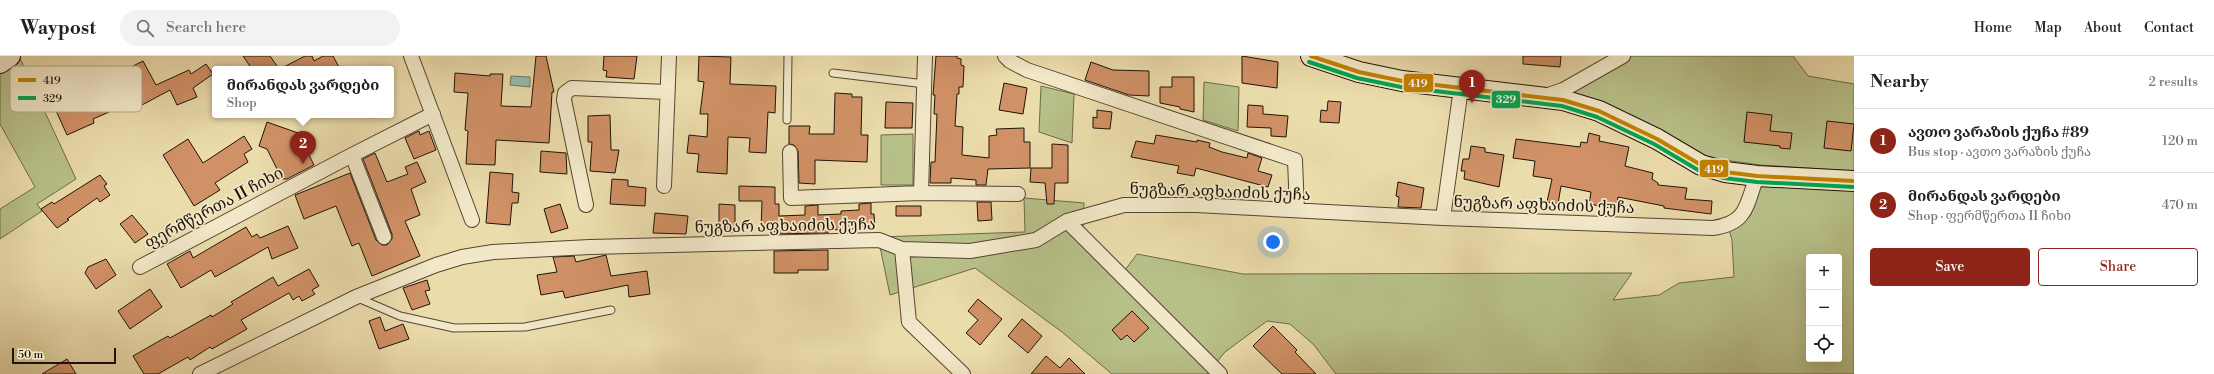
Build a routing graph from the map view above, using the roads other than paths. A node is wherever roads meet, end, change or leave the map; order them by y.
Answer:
1 (10, 56) edge
2 (411, 56) edge
3 (669, 56) edge
4 (788, 56) edge
5 (925, 56) edge
6 (1005, 56) edge
7 (1311, 56) edge
8 (1623, 56) edge
9 (0, 63) edge
10 (833, 73) dead end
11 (926, 84) junction
12 (1461, 88) junction
13 (668, 92) junction
14 (1542, 97) junction
15 (433, 114) junction
16 (787, 120) dead end
17 (790, 152) dead end
18 (352, 155) junction
19 (1757, 176) junction
20 (1854, 181) edge
21 (664, 186) dead end
22 (921, 193) junction
23 (1018, 194) dead end
24 (586, 205) dead end
25 (1297, 210) junction
26 (1443, 218) junction
27 (472, 220) dead end
28 (1067, 222) junction
29 (384, 237) dead end
30 (902, 249) junction
31 (140, 267) dead end
32 (356, 297) junction
33 (610, 310) dead end
34 (200, 374) edge
35 (963, 374) edge
36 (1220, 374) edge

1 - 9 street
2 - 15 street
3 - 13 street
4 - 16 lane
5 - 11 street
6 - 25 street
7 - 12 street
8 - 14 street
10 - 11 lane
11 - 22 street
12 - 14 street
12 - 26 street
13 - 21 street
13 - 24 street
14 - 19 street
15 - 18 street, ფერმწერთა II ჩიხი
15 - 27 street
17 - 22 street
18 - 29 street
18 - 31 street, ფერმწერთა II ჩიხი
19 - 20 street
19 - 26 street, ნუგზარ აფხაიძის ქუჩა
22 - 23 street
25 - 26 street, ნუგზარ აფხაიძის ქუჩა
25 - 28 street, ნუგზარ აფხაიძის ქუჩა
28 - 30 street, ნუგზარ აფხაიძის ქუჩა
28 - 36 street
30 - 32 street, ნუგზარ აფხაიძის ქუჩა
30 - 35 street
32 - 33 lane
32 - 34 street, ნუგზარ აფხაიძის ქუჩა

